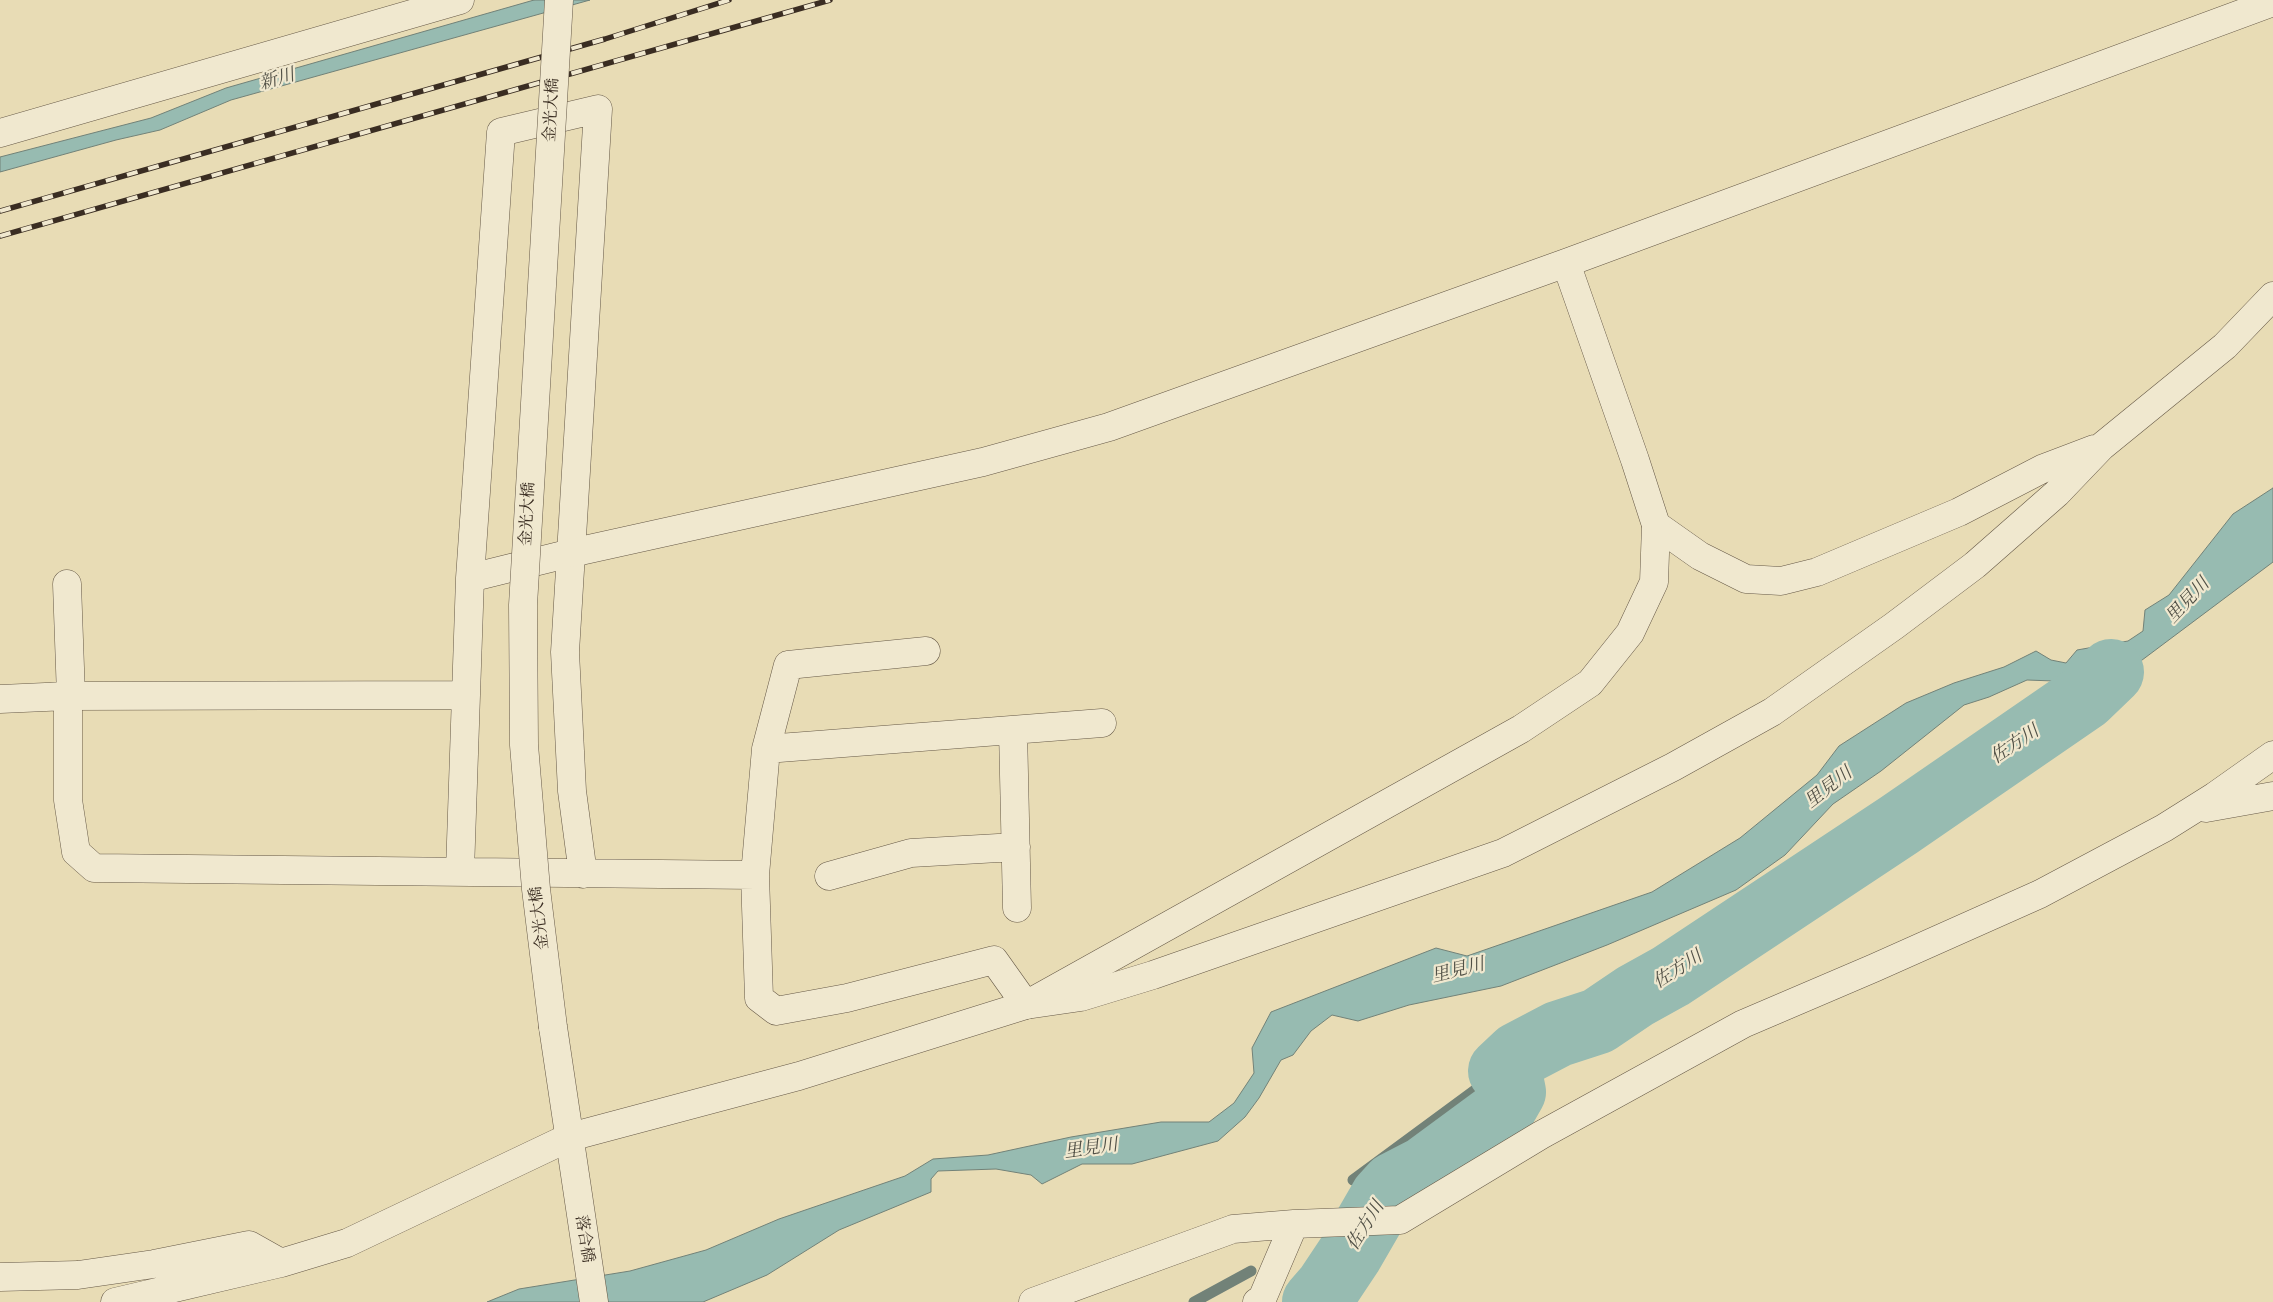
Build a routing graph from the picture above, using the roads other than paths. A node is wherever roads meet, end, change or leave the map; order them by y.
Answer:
1 (460, 0) edge
2 (559, 0) edge
3 (2273, 2) edge
4 (0, 133) edge
5 (1566, 263) junction
6 (2273, 296) edge
7 (2100, 447) junction
8 (1656, 525) junction
9 (570, 553) junction
10 (470, 578) junction
11 (67, 584) dead end
12 (926, 651) dead end
13 (466, 695) junction
14 (70, 696) junction
15 (0, 699) edge
16 (1102, 723) dead end
17 (1013, 730) junction
18 (766, 749) junction
19 (2273, 755) edge
20 (2273, 796) edge
21 (2192, 811) junction
22 (1016, 847) junction
23 (460, 871) junction
24 (583, 874) junction
25 (755, 875) junction
26 (829, 876) dead end
27 (1017, 908) dead end
28 (1026, 1005) junction
29 (570, 1137) junction
30 (1294, 1224) junction
31 (281, 1263) junction
32 (0, 1276) edge
33 (115, 1302) edge
34 (594, 1302) edge
35 (1034, 1302) edge
36 (1257, 1302) edge

1 - 4 street
2 - 29 street, 金光大橋, bridge
3 - 5 street
5 - 8 street
5 - 9 street
6 - 7 street
7 - 8 street
7 - 28 street
8 - 28 street
9 - 10 street
9 - 10 street
9 - 24 street
10 - 13 street
11 - 14 street
12 - 18 street
13 - 14 street
13 - 23 street
14 - 15 street
14 - 23 street
16 - 17 street
17 - 18 street
17 - 22 street
18 - 25 street
19 - 21 street
20 - 21 street
21 - 30 street
22 - 26 street
22 - 27 street
23 - 24 street
24 - 25 street
25 - 28 street
28 - 29 street
29 - 31 street
29 - 34 street, 落合橋
30 - 35 street
30 - 36 street
31 - 32 street
31 - 33 street

